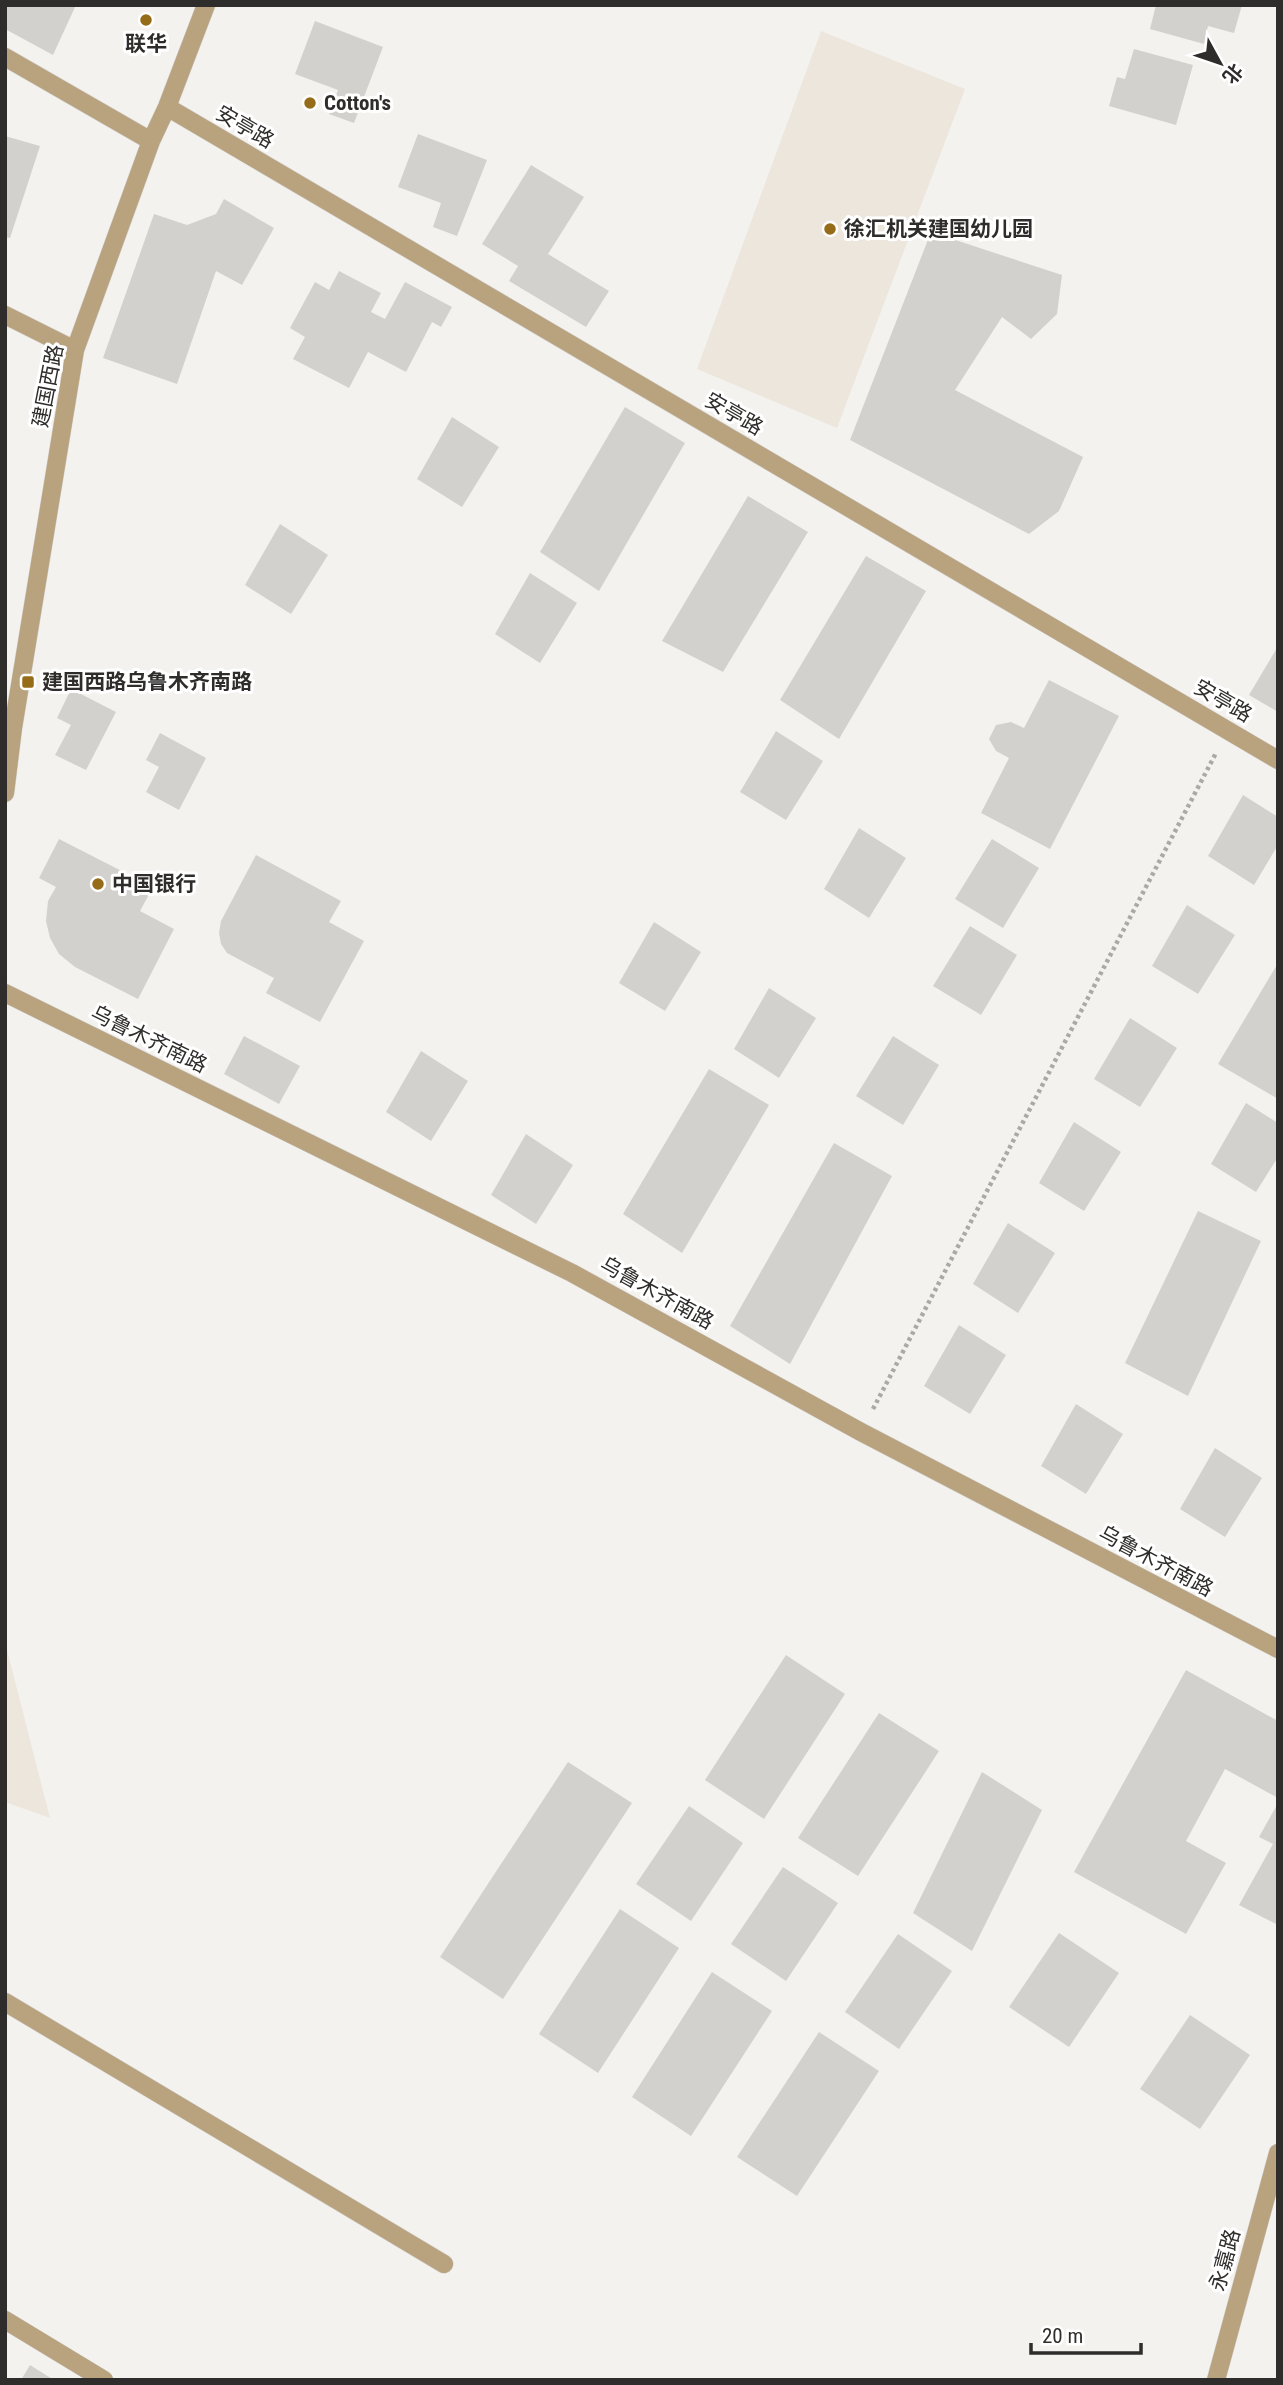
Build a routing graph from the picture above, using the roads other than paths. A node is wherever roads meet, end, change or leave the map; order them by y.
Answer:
1 (205, 5) edge
2 (5, 57) edge
3 (167, 107) junction
4 (151, 141) junction
5 (5, 315) edge
6 (75, 350) junction
7 (9, 726) edge
8 (1278, 760) edge
9 (5, 793) edge
10 (5, 993) edge
11 (1278, 1649) edge
12 (5, 2002) edge
13 (1278, 2153) edge
14 (444, 2264) dead end
15 (5, 2320) edge
16 (104, 2380) edge
17 (1216, 2380) edge

1 - 3 street, 建国西路
2 - 4 street
3 - 4 street, 建国西路
3 - 8 street, 安亭路
4 - 6 street, 建国西路
5 - 6 street
6 - 7 street, 建国西路
7 - 9 street, 建国西路
10 - 11 street, 乌鲁木齐南路
12 - 14 street
13 - 17 street, 永嘉路
15 - 16 street

